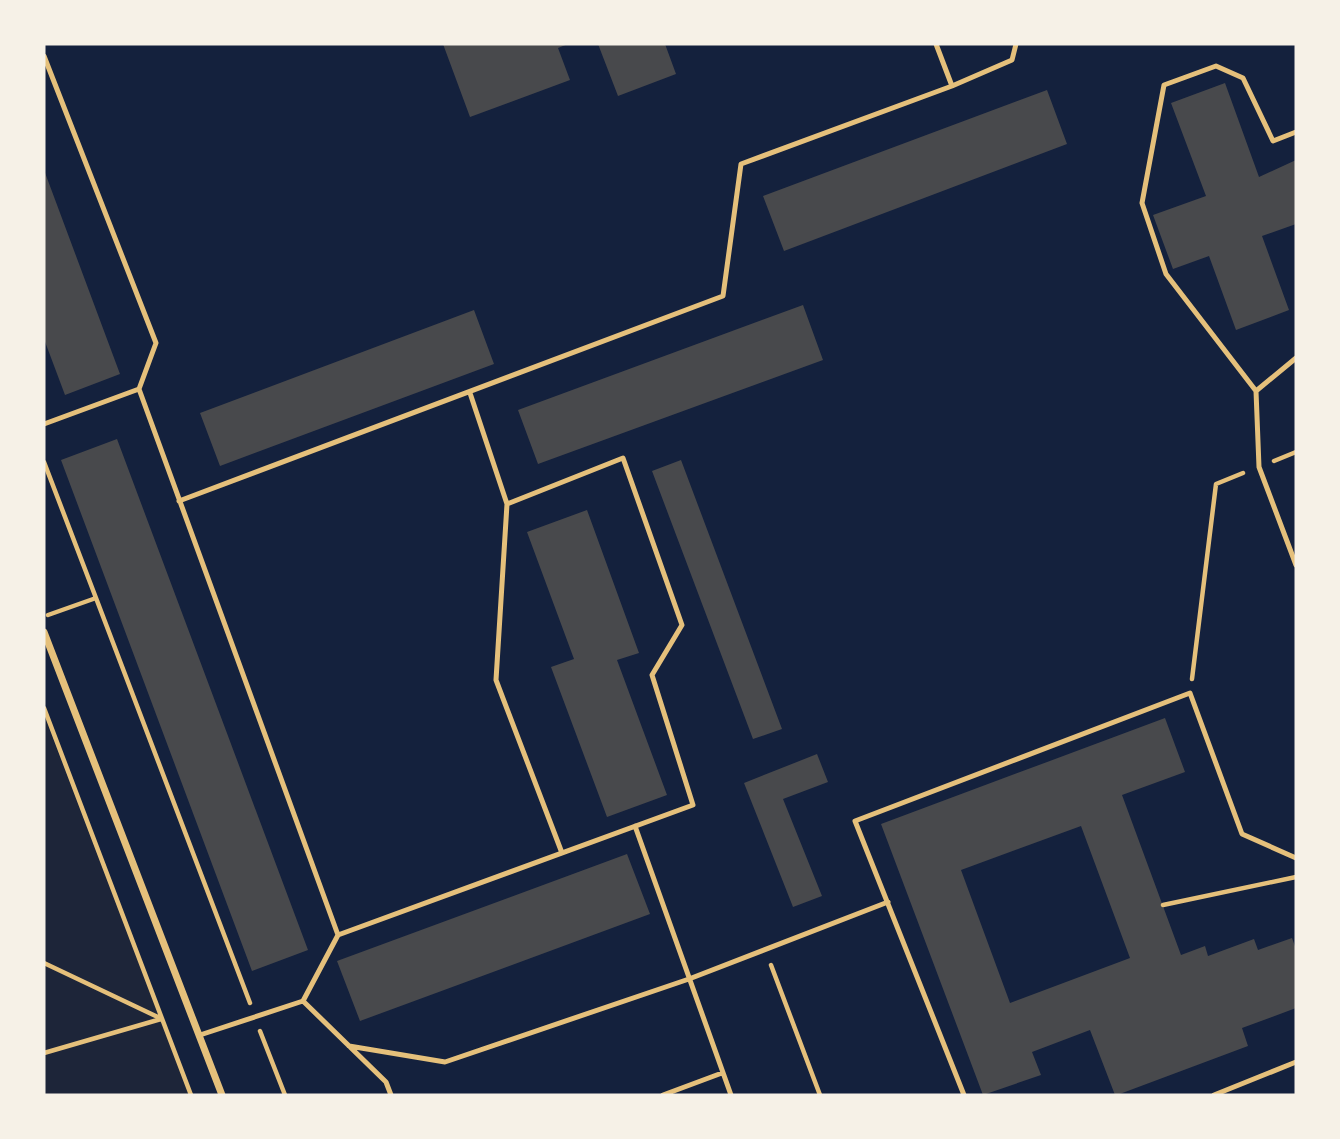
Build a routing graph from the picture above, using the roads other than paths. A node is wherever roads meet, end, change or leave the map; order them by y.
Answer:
1 (936, 44) edge
2 (1016, 44) edge
3 (44, 56) edge
4 (952, 86) junction
5 (1296, 132) edge
6 (1296, 358) edge
7 (139, 389) junction
8 (1256, 391) junction
9 (470, 393) junction
10 (44, 425) edge
11 (180, 501) junction
12 (507, 504) junction
13 (1296, 565) edge
14 (44, 632) edge
15 (635, 826) junction
16 (562, 853) junction
17 (1296, 858) edge
18 (888, 902) junction
19 (338, 935) junction
20 (689, 979) junction
21 (303, 1001) junction
22 (200, 1035) junction
23 (349, 1046) junction
24 (1296, 1062) edge
25 (722, 1073) junction
26 (222, 1095) edge
27 (391, 1095) edge
28 (663, 1095) edge
29 (731, 1095) edge
30 (964, 1095) edge
31 (1214, 1095) edge

1 - 4 lane
2 - 4 lane
3 - 7 lane
4 - 9 lane
5 - 8 lane
6 - 8 lane
7 - 10 lane
7 - 11 lane
8 - 13 lane
9 - 11 lane
9 - 12 lane
11 - 19 lane
12 - 15 lane
12 - 16 lane
14 - 22 street
15 - 16 lane
15 - 20 lane
16 - 19 lane
17 - 18 lane
18 - 20 lane
18 - 30 lane
19 - 21 lane
20 - 23 lane
20 - 25 lane
21 - 22 lane
21 - 23 lane
22 - 26 street
23 - 27 lane
24 - 31 lane
25 - 28 lane
25 - 29 lane

